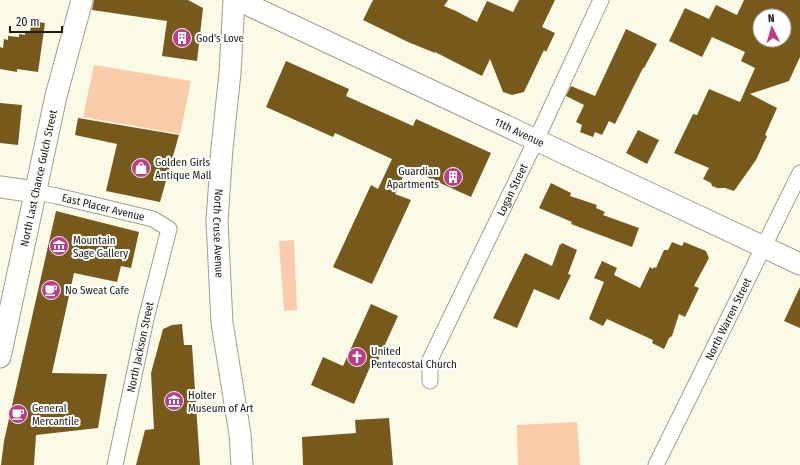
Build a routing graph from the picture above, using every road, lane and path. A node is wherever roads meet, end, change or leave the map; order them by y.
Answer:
1 (82, 0) edge
2 (234, 0) edge
3 (238, 0) edge
4 (601, 0) edge
5 (536, 140) junction
6 (800, 173) edge
7 (0, 188) edge
8 (35, 192) junction
9 (169, 229) joint
10 (763, 247) junction
11 (800, 264) edge
12 (0, 357) edge
13 (430, 381) dead end
14 (115, 465) edge
15 (242, 465) edge
16 (656, 465) edge

1 - 8 street, North Last Chance Gulch Street
2 - 15 street, North Cruse Avenue
3 - 5 street, 11th Avenue
4 - 5 street, Logan Street
5 - 10 street, 11th Avenue
5 - 13 street, Logan Street
6 - 10 street, North Warren Street
7 - 8 street
8 - 9 street, East Placer Avenue
8 - 12 street, North Last Chance Gulch Street
9 - 14 street, North Jackson Street
10 - 11 street, 11th Avenue
10 - 16 street, North Warren Street

